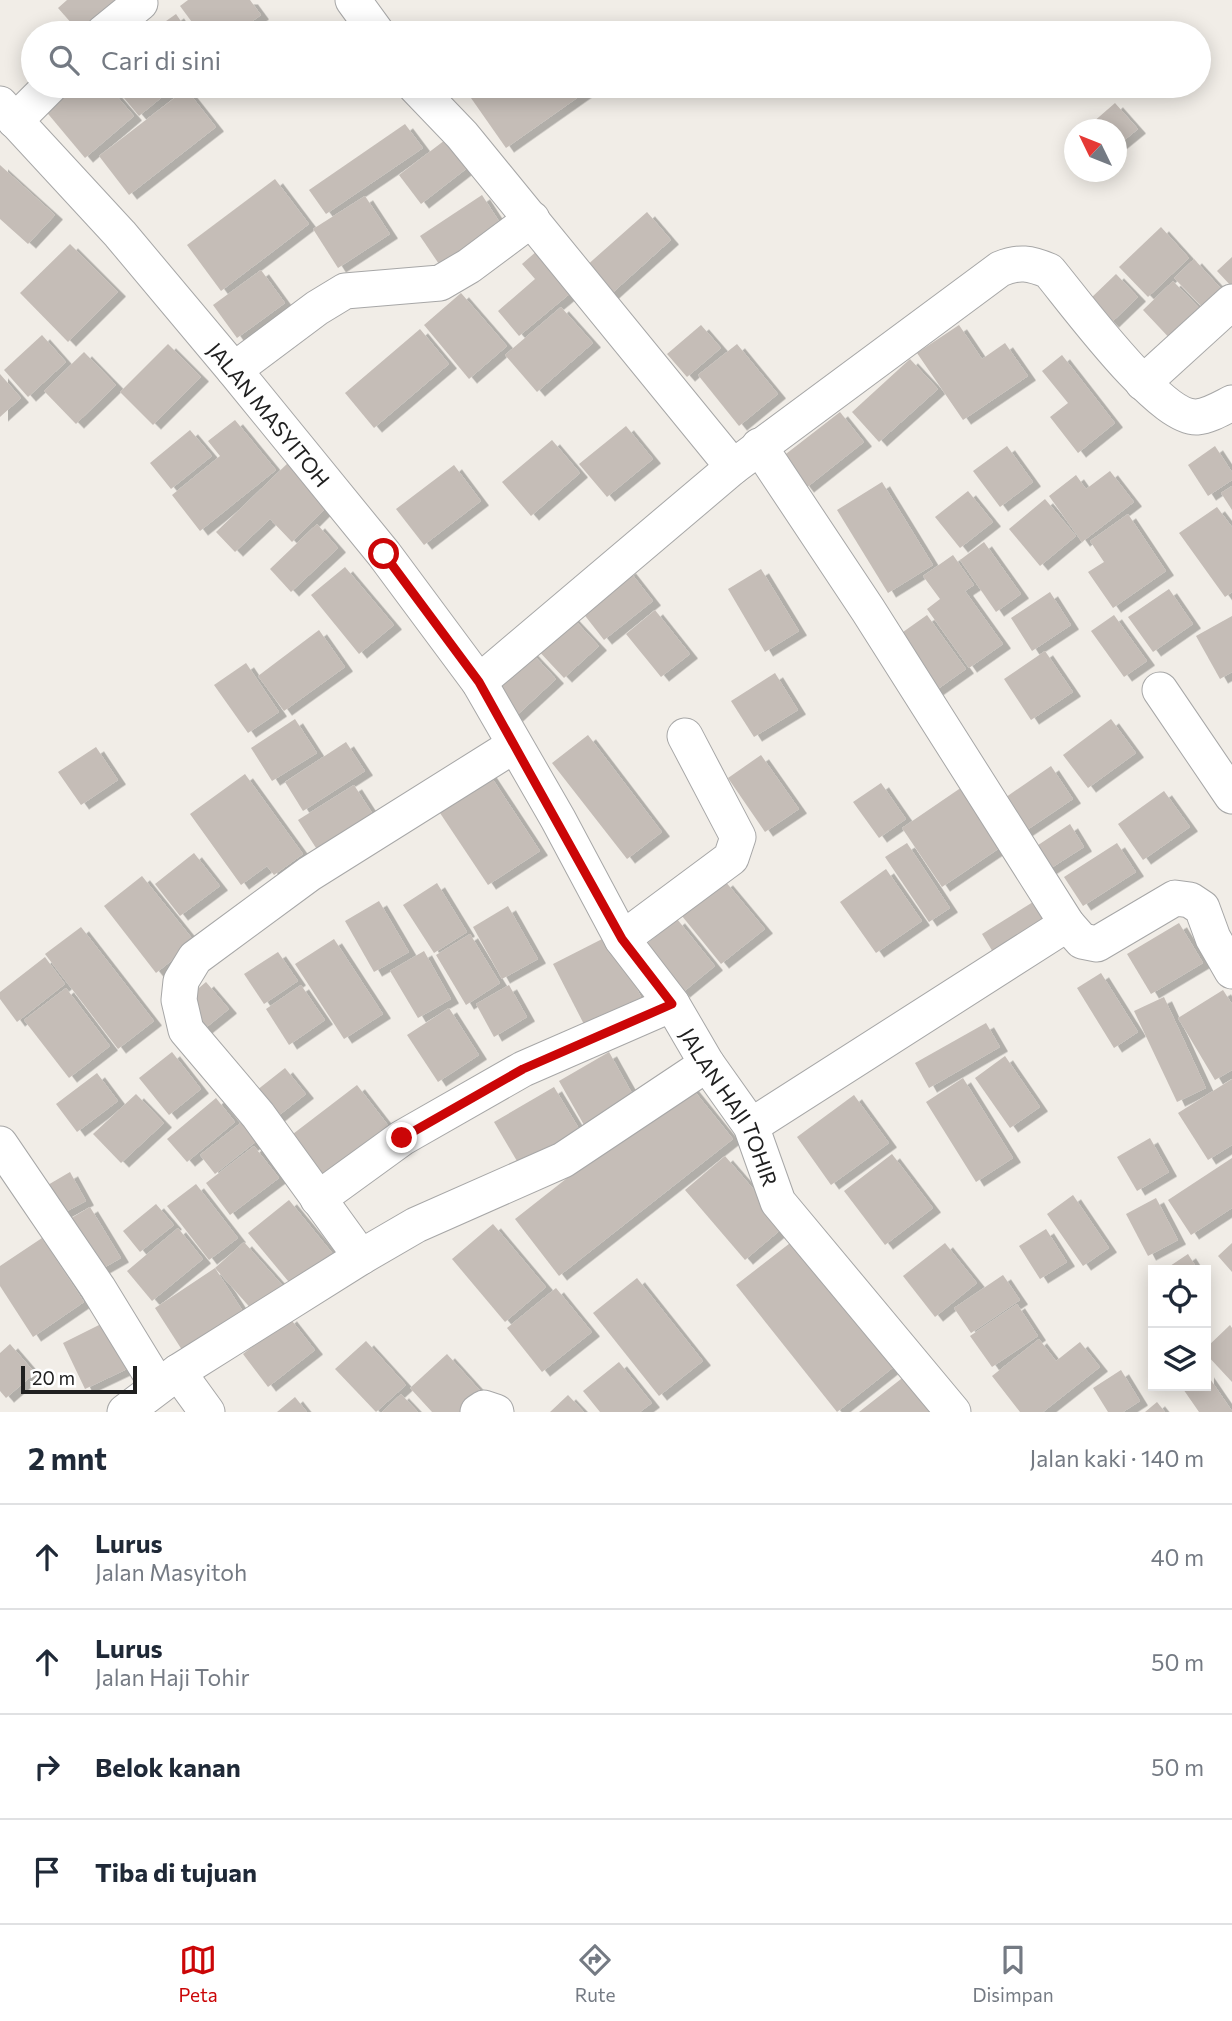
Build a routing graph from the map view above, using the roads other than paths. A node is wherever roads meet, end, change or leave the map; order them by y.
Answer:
1 (353, 0) edge
2 (140, 3) dead end
3 (118, 21) edge
4 (368, 21) edge
5 (31, 98) edge
6 (427, 98) edge
7 (8, 113) edge
8 (532, 219) junction
9 (1232, 302) edge
10 (234, 370) junction
11 (1143, 383) junction
12 (1232, 403) edge
13 (746, 457) junction
14 (479, 682) junction
15 (1160, 690) dead end
16 (685, 736) dead end
17 (513, 746) junction
18 (1232, 796) edge
19 (1067, 925) junction
20 (1223, 934) edge
21 (622, 939) junction
22 (1232, 971) edge
23 (672, 1004) junction
24 (707, 1064) junction
25 (751, 1126) junction
26 (0, 1144) edge
27 (318, 1199) junction
28 (361, 1257) junction
29 (168, 1379) junction
30 (125, 1412) edge
31 (207, 1412) edge
32 (478, 1412) edge
33 (496, 1412) edge
34 (953, 1412) edge

1 - 4 street
2 - 3 street
5 - 7 street
6 - 8 street
7 - 10 street, JALAN MASYITOH
8 - 10 street
8 - 13 street
9 - 11 street
10 - 14 street, JALAN MASYITOH
11 - 12 street
11 - 13 street
13 - 14 street
13 - 19 street
14 - 17 street, JALAN MASYITOH
15 - 18 street
16 - 21 street
17 - 21 street, JALAN HAJI TOHIR
17 - 27 street
19 - 20 street
19 - 25 street
20 - 22 street
21 - 23 street, JALAN HAJI TOHIR
23 - 24 street, JALAN HAJI TOHIR
23 - 27 street
24 - 25 street, JALAN HAJI TOHIR
24 - 28 street
25 - 34 street, JALAN HAJI TOHIR
26 - 29 street
27 - 28 street
28 - 29 street
29 - 30 street
29 - 31 street
32 - 33 street

